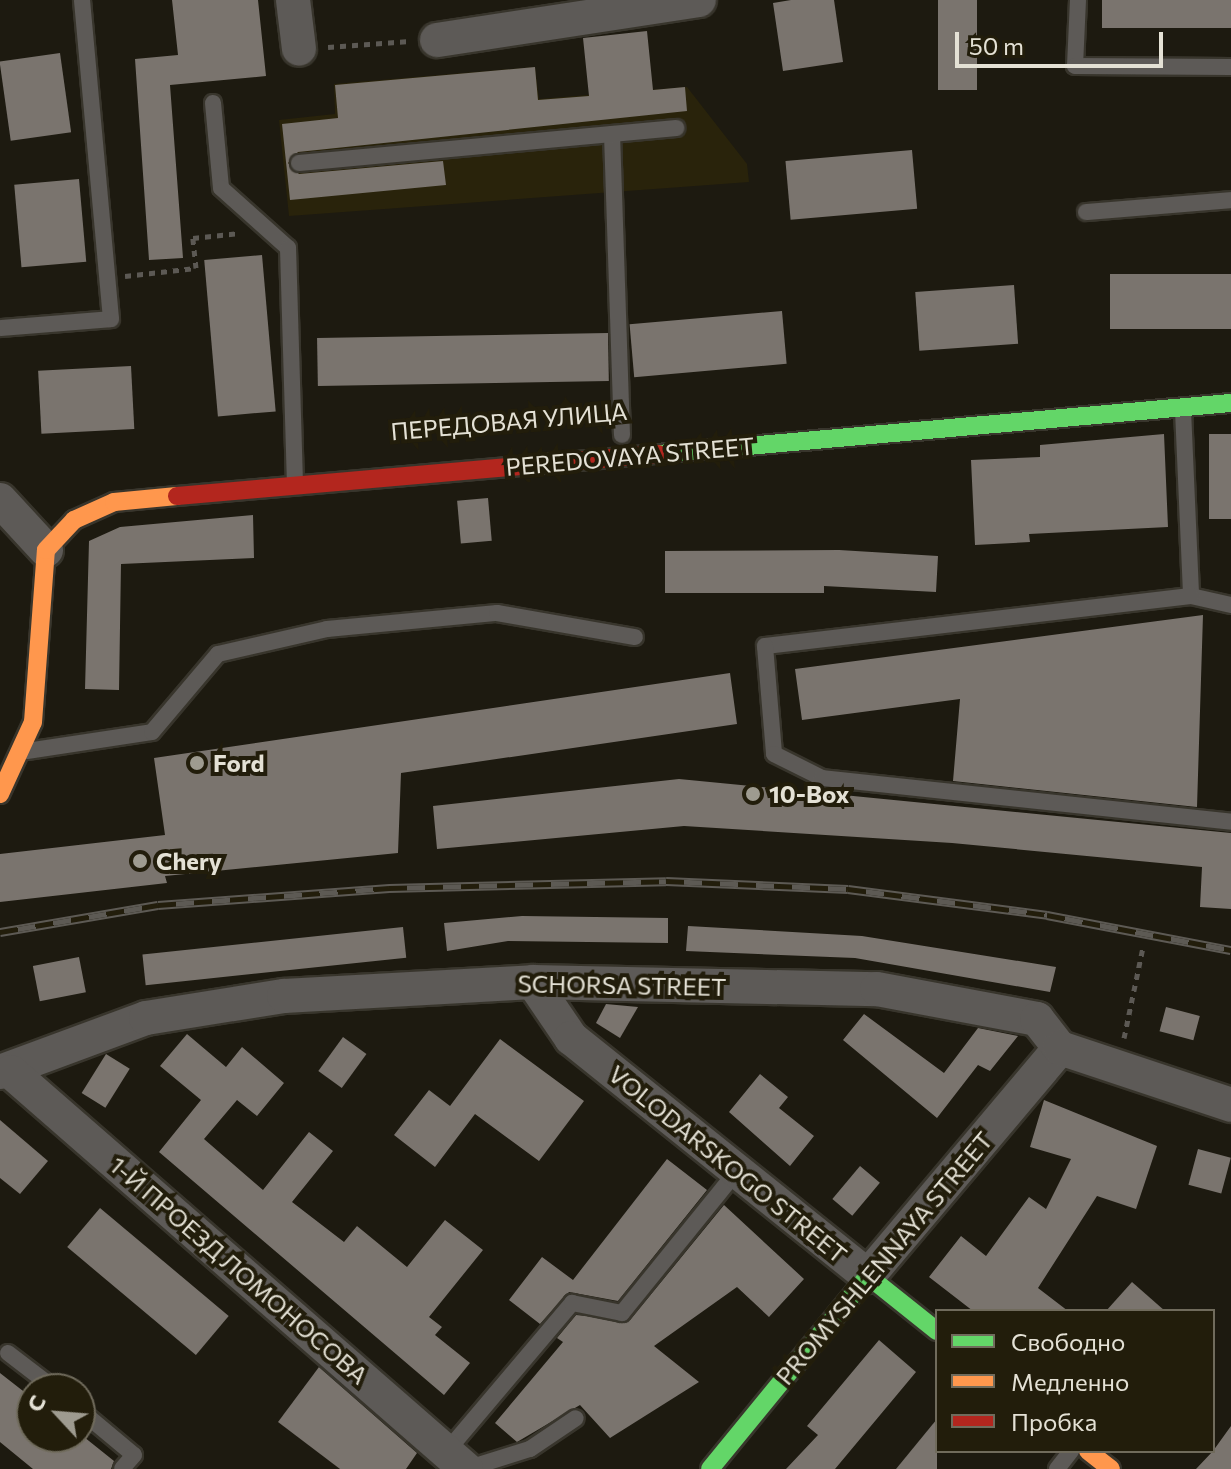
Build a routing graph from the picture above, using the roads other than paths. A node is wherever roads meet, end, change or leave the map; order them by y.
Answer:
1 (82, 0) edge
2 (293, 0) edge
3 (699, 0) edge
4 (1078, 0) edge
5 (632, 6) edge
6 (437, 40) road end
7 (299, 49) road end
8 (1231, 67) edge
9 (213, 103) dead end
10 (676, 128) dead end
11 (612, 134) junction
12 (299, 163) dead end
13 (1231, 200) edge
14 (1086, 212) dead end
15 (0, 328) edge
16 (1231, 383) edge
17 (1231, 403) edge
18 (1183, 408) junction
19 (622, 435) junction
20 (295, 464) junction
21 (295, 484) junction
22 (0, 500) edge
23 (33, 546) junction
24 (1191, 596) junction
25 (1231, 605) edge
26 (635, 637) dead end
27 (17, 645) dead end
28 (25, 751) junction
29 (0, 753) edge
30 (0, 794) edge
31 (1231, 822) edge
32 (533, 982) junction
33 (1060, 1048) junction
34 (6, 1072) edge
35 (1231, 1105) edge
36 (737, 1171) junction
37 (868, 1276) junction
38 (935, 1329) edge
39 (8, 1353) dead end
40 (34, 1373) edge
41 (576, 1418) dead end
42 (96, 1423) edge
43 (1069, 1453) edge
44 (1091, 1453) edge
45 (460, 1463) edge
46 (122, 1469) edge
47 (710, 1469) edge
48 (1057, 1469) edge
49 (1111, 1469) edge

1 - 15 lane
2 - 7 street
3 - 5 street
4 - 8 lane
5 - 6 street
9 - 20 lane
10 - 11 lane
11 - 12 lane
11 - 19 lane
13 - 14 lane
16 - 19 main road, ПЕРЕДОВАЯ УЛИЦА
17 - 18 main road, PEREDOVAYA STREET
18 - 21 main road, PEREDOVAYA STREET
18 - 24 lane
19 - 20 main road, ПЕРЕДОВАЯ УЛИЦА
20 - 21 lane
20 - 23 main road, ПЕРЕДОВАЯ УЛИЦА
21 - 23 main road, PEREDOVAYA STREET
22 - 23 street
23 - 28 main road
24 - 25 lane
24 - 31 lane
26 - 28 lane
27 - 29 main road
28 - 30 main road
32 - 33 street, SCHORSA STREET
32 - 34 street, SCHORSA STREET
32 - 36 street, VOLODARSKOGO STREET
33 - 35 street
33 - 37 street, PROMYSHLENNAYA STREET
34 - 45 street, 1-Й ПРОЕЗД ЛОМОНОСОВА
36 - 37 street, VOLODARSKOGO STREET
36 - 45 lane
37 - 38 main road, VOLODARSKOGO STREET
37 - 47 main road, PROMYSHLENNAYA STREET
39 - 40 lane
41 - 45 lane
42 - 46 lane
43 - 48 lane
44 - 49 main road

